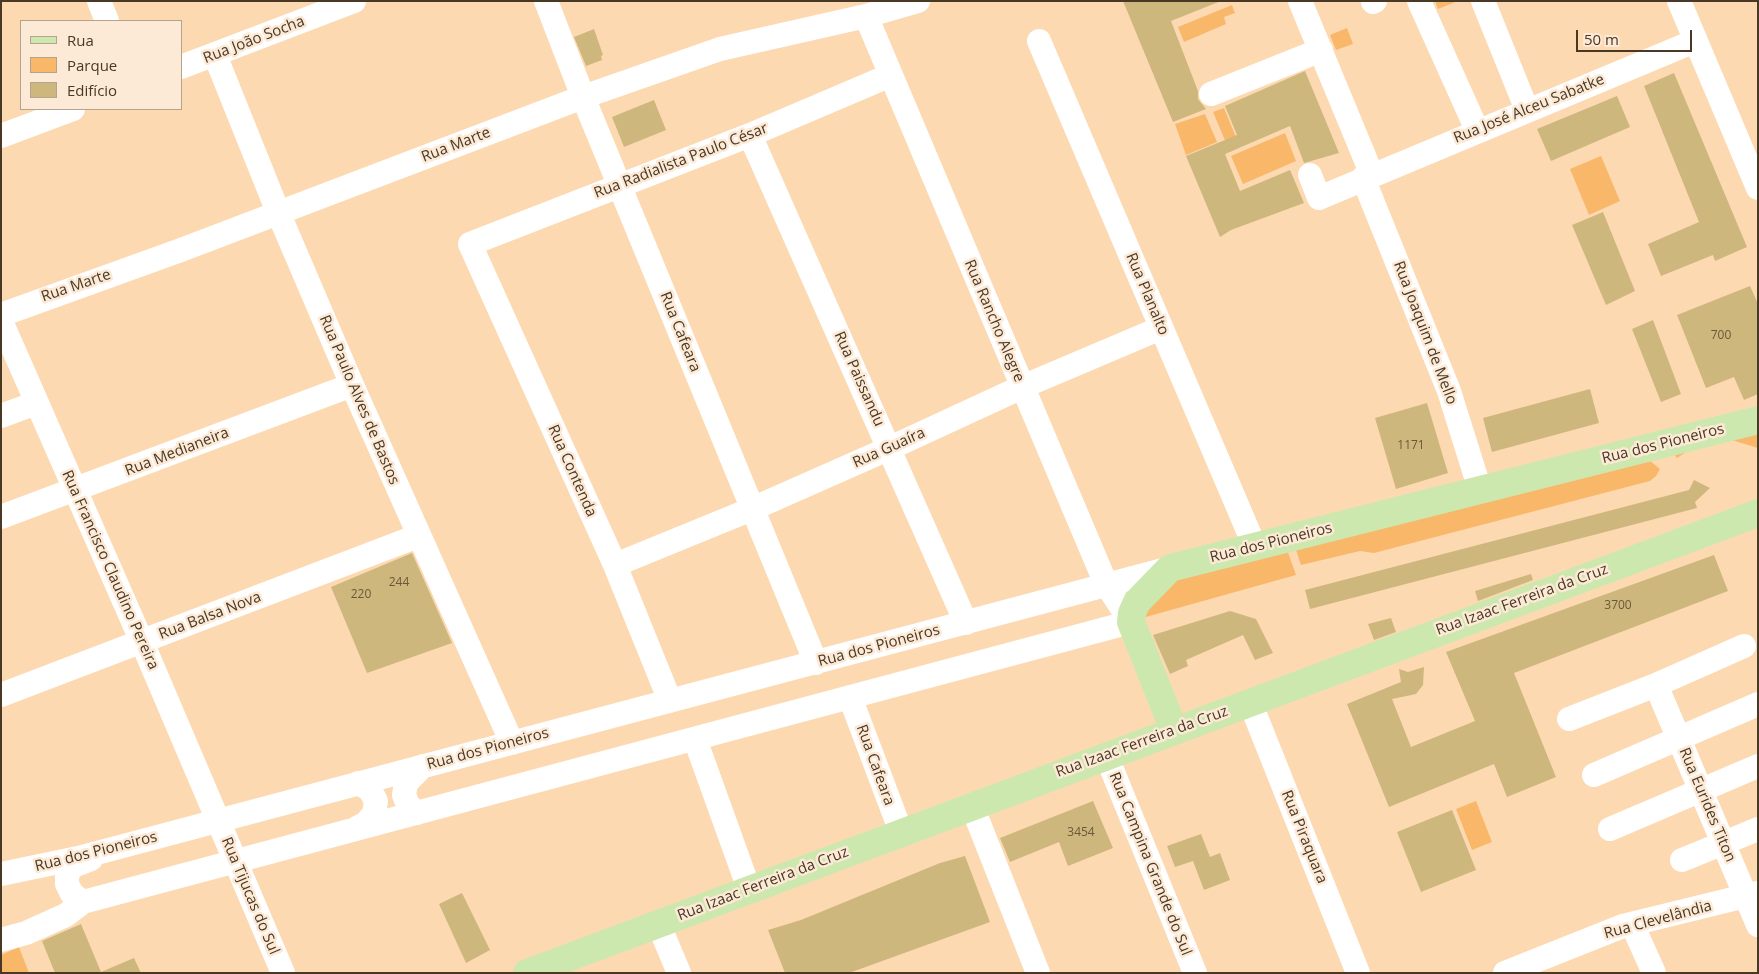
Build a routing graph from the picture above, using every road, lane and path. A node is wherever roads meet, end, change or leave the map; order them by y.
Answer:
1 (100, 1) edge
2 (354, 1) edge
3 (546, 1) edge
4 (1300, 1) edge
5 (1419, 1) edge
6 (1483, 1) edge
7 (911, 2) edge
8 (1682, 2) edge
9 (866, 16) junction
10 (107, 20) edge
11 (1039, 41) dead end
12 (1695, 41) junction
13 (1318, 45) junction
14 (215, 55) junction
15 (182, 68) edge
16 (891, 75) junction
17 (1210, 90) dead end
18 (582, 97) junction
19 (71, 110) edge
20 (1527, 110) junction
21 (1477, 130) junction
22 (750, 135) junction
23 (1, 136) edge
24 (1310, 175) dead end
25 (1367, 176) junction
26 (619, 185) junction
27 (1758, 188) edge
28 (278, 212) junction
29 (470, 244) joint
30 (1, 315) edge
31 (1, 321) edge
32 (1161, 328) junction
33 (352, 385) junction
34 (1022, 387) junction
35 (36, 403) junction
36 (1, 416) edge
37 (1758, 420) edge
38 (890, 448) junction
39 (1480, 490) junction
40 (76, 491) junction
41 (752, 508) junction
42 (1757, 514) edge
43 (1, 517) edge
44 (418, 536) junction
45 (1255, 547) junction
46 (615, 565) junction
47 (1170, 568) junction
48 (1106, 584) junction
49 (1131, 622) junction
50 (966, 623) junction
51 (142, 642) junction
52 (1744, 646) dead end
53 (816, 663) junction
54 (1656, 685) junction
55 (1, 695) edge
56 (850, 697) junction
57 (670, 701) junction
58 (1250, 702) junction
59 (1758, 704) edge
60 (1569, 719) dead end
61 (1174, 730) junction
62 (1679, 738) junction
63 (695, 739) junction
64 (512, 743) junction
65 (1106, 755) junction
66 (423, 766) junction
67 (1758, 766) edge
68 (1594, 775) dead end
69 (358, 783) junction
70 (1701, 790) junction
71 (972, 806) junction
72 (417, 813) junction
73 (218, 820) junction
74 (1758, 828) edge
75 (1610, 829) dead end
76 (354, 830) junction
77 (901, 832) junction
78 (132, 843) junction
79 (1724, 844) junction
80 (1682, 860) dead end
81 (236, 861) junction
82 (1, 874) edge
83 (749, 890) junction
84 (1752, 895) edge
85 (83, 902) junction
86 (658, 923) junction
87 (1632, 924) junction
88 (1758, 925) edge
89 (1, 940) edge
90 (1535, 968) edge
91 (282, 973) edge
92 (528, 973) edge
93 (679, 973) edge
94 (1038, 973) edge
95 (1195, 973) edge
96 (1358, 973) edge
97 (1504, 973) edge
98 (1654, 973) edge

1 - 10 street
2 - 14 street, Rua João Socha
3 - 18 street, Rua Cafeara
4 - 13 street, Rua Joaquim de Mello
5 - 21 street
6 - 20 street
7 - 9 street, Rua Marte
8 - 12 street
9 - 16 street, Rua Rancho Alegre
9 - 18 street, Rua Marte
11 - 32 street, Rua Planalto
12 - 20 street, Rua José Alceu Sabatke
12 - 27 street
13 - 17 street
13 - 25 street, Rua Joaquim de Mello
14 - 15 street, Rua João Socha
14 - 28 street, Rua Paulo Alves de Bastos
16 - 22 street, Rua Radialista Paulo César
16 - 34 street, Rua Rancho Alegre
18 - 26 street, Rua Cafeara
18 - 28 street, Rua Marte
19 - 23 street
20 - 21 street, Rua José Alceu Sabatke
21 - 25 street, Rua José Alceu Sabatke
22 - 26 street, Rua Radialista Paulo César
22 - 38 street, Rua Paissandu
24 - 25 street, Rua José Alceu Sabatke
25 - 39 street, Rua Joaquim de Mello
26 - 29 street, Rua Radialista Paulo César
26 - 41 street, Rua Cafeara
28 - 30 street, Rua Marte
28 - 33 street, Rua Paulo Alves de Bastos
29 - 46 street, Rua Contenda
31 - 35 street, Rua Francisco Claudino Pereira
32 - 34 street, Rua Guaíra
32 - 45 street, Rua Planalto
33 - 40 street, Rua Medianeira
33 - 44 street, Rua Paulo Alves de Bastos
34 - 38 street, Rua Guaíra
34 - 48 street, Rua Rancho Alegre
35 - 36 street
35 - 40 street, Rua Francisco Claudino Pereira
37 - 39 main road, Rua dos Pioneiros
38 - 41 street, Rua Guaíra
38 - 50 street, Rua Paissandu
39 - 45 main road, Rua dos Pioneiros
40 - 43 street, Rua Medianeira
40 - 51 street, Rua Francisco Claudino Pereira
41 - 46 street, Rua Guaíra
41 - 53 street, Rua Cafeara
42 - 58 main road, Rua Izaac Ferreira da Cruz
44 - 51 street, Rua Balsa Nova
44 - 64 street, Rua Paulo Alves de Bastos
45 - 47 main road, Rua dos Pioneiros
46 - 57 street, Rua Contenda
47 - 48 street, Rua dos Pioneiros
47 - 49 main road
48 - 49 street, Rua Rancho Alegre
48 - 50 street, Rua dos Pioneiros
49 - 56 street
49 - 61 main road, Rua Rancho Alegre
50 - 53 street, Rua dos Pioneiros
51 - 55 street, Rua Balsa Nova
51 - 73 street, Rua Francisco Claudino Pereira
52 - 54 street
53 - 57 street, Rua dos Pioneiros
54 - 60 street
54 - 62 street, Rua Eurides Titon
56 - 63 street
56 - 77 street, Rua Cafeara
57 - 64 street, Rua dos Pioneiros
58 - 61 main road, Rua Izaac Ferreira da Cruz
58 - 96 street, Rua Piraquara
59 - 62 street
61 - 65 main road, Rua Izaac Ferreira da Cruz
62 - 68 street
62 - 70 street, Rua Eurides Titon
63 - 72 street
63 - 83 street
64 - 66 street, Rua dos Pioneiros
65 - 71 main road, Rua Izaac Ferreira da Cruz
65 - 95 street, Rua Campina Grande do Sul
66 - 69 street, Rua dos Pioneiros
66 - 72 street
67 - 70 street
69 - 73 street, Rua dos Pioneiros
69 - 76 street
70 - 75 street
70 - 79 street, Rua Eurides Titon
71 - 77 main road, Rua Izaac Ferreira da Cruz
71 - 94 street
72 - 76 street
73 - 78 street, Rua dos Pioneiros
73 - 81 street, Rua Tijucas do Sul
74 - 79 street
76 - 81 street
77 - 83 main road, Rua Izaac Ferreira da Cruz
78 - 82 street, Rua dos Pioneiros
78 - 85 street
79 - 80 street
79 - 84 street, Rua Eurides Titon
81 - 85 street
81 - 91 street, Rua Tijucas do Sul
83 - 86 main road, Rua Izaac Ferreira da Cruz
84 - 87 street, Rua Clevelândia
84 - 88 street, Rua Eurides Titon
85 - 89 street
86 - 92 main road, Rua Izaac Ferreira da Cruz
86 - 93 street
87 - 90 street, Rua Clevelândia
87 - 98 street
90 - 97 street, Rua Clevelândia

